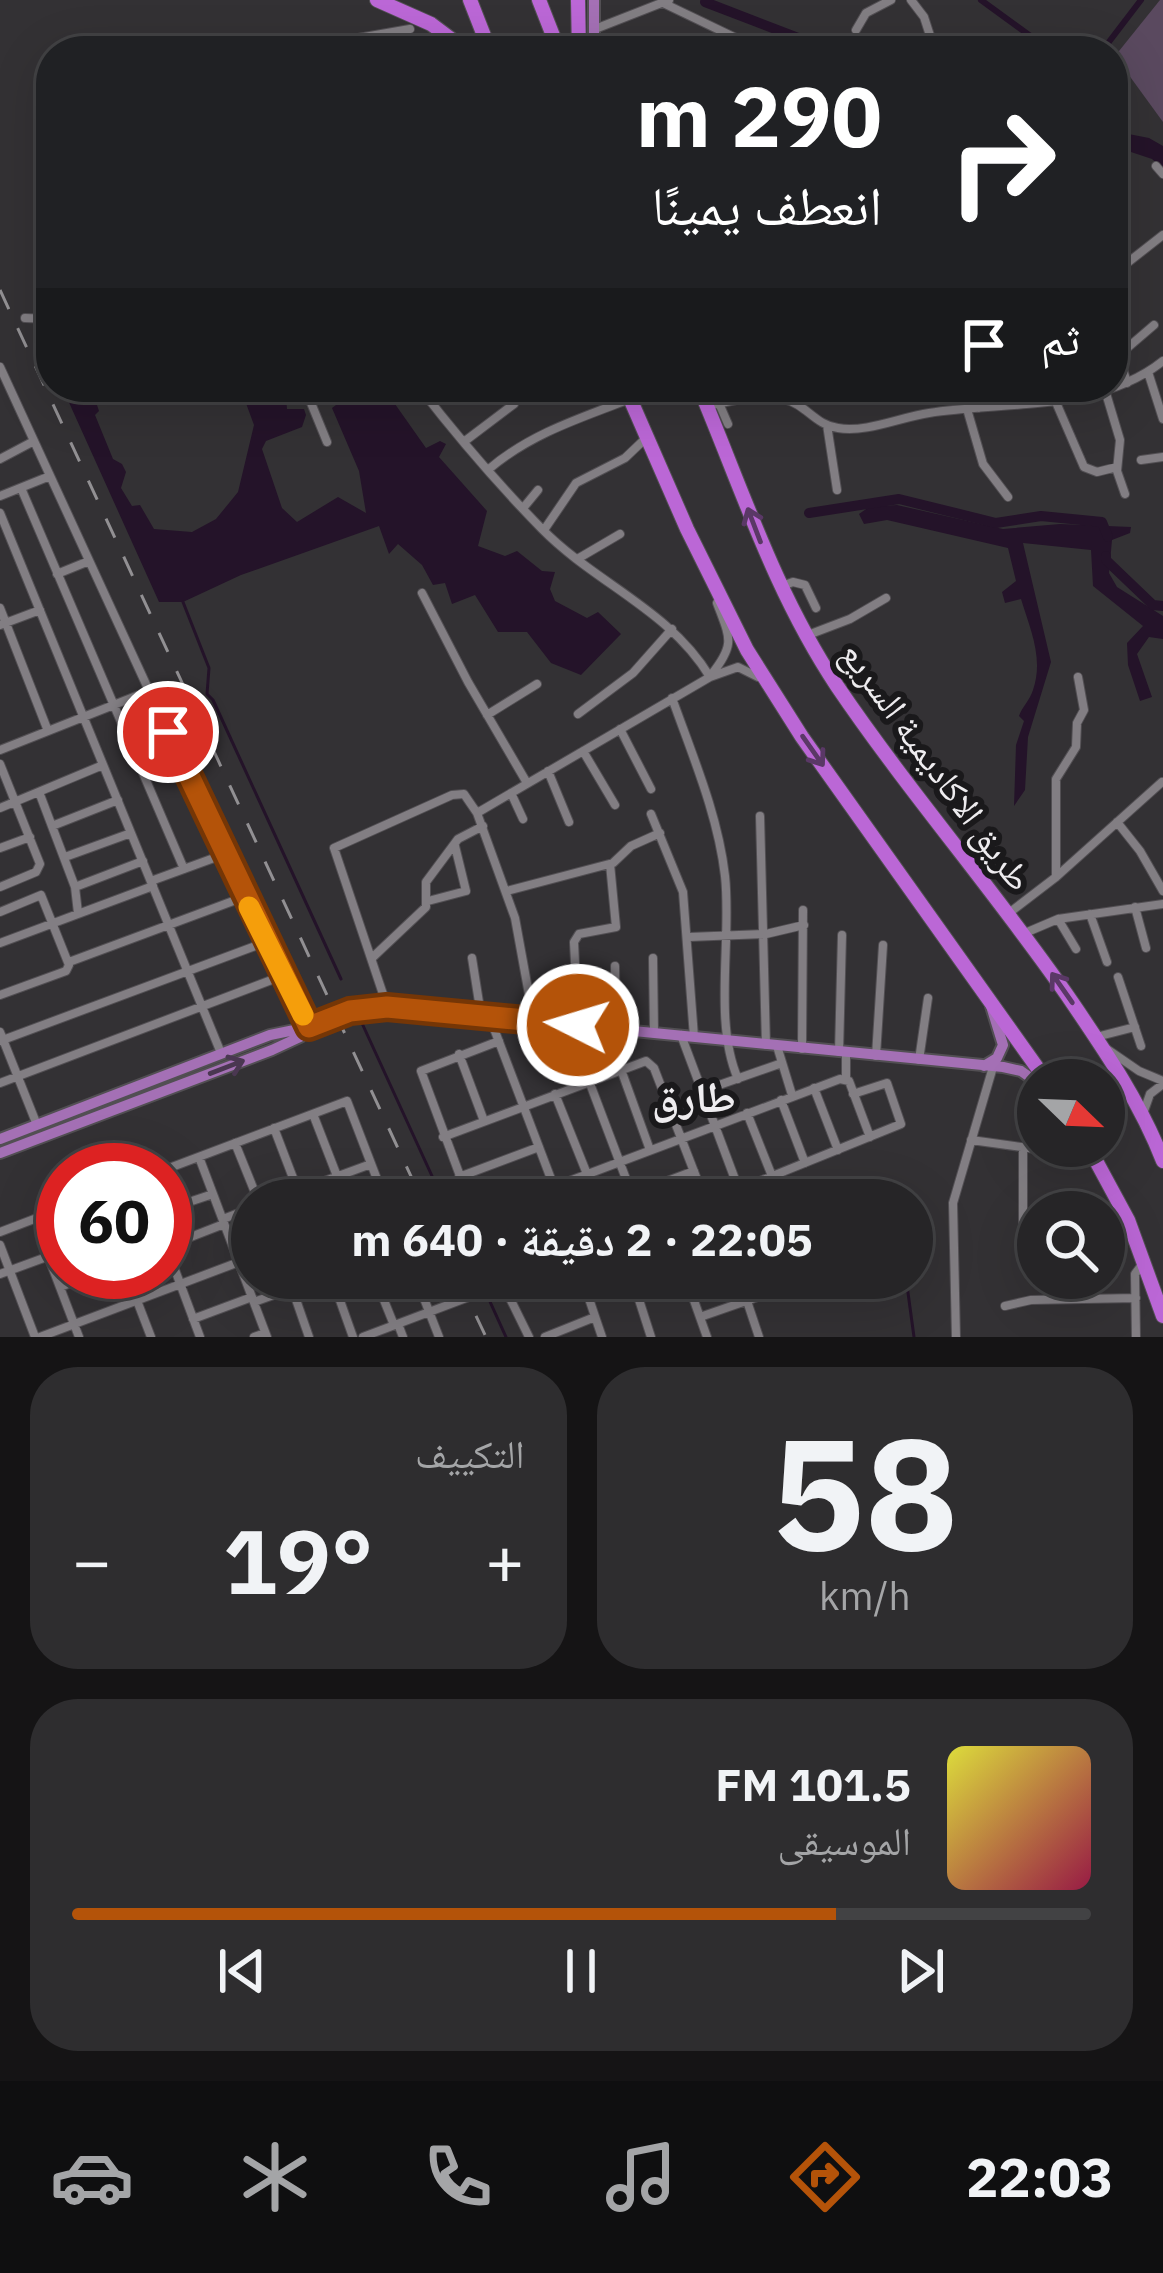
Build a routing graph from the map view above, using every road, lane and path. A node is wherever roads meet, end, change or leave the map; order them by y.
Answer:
1 (376, 0) edge
2 (470, 0) edge
3 (539, 0) edge
4 (578, 0) edge
5 (594, 0) edge
6 (891, 0) edge
7 (911, 0) edge
8 (666, 2) edge
9 (410, 28) dead end
10 (593, 30) junction
11 (856, 30) dead end
12 (366, 36) edge
13 (447, 36) edge
14 (484, 36) edge
15 (553, 36) edge
16 (586, 36) edge
17 (592, 36) edge
18 (733, 36) edge
19 (930, 36) edge
20 (1163, 235) edge
21 (1128, 262) edge
22 (25, 318) dead end
23 (36, 318) edge
24 (1154, 325) dead end
25 (1128, 347) edge
26 (1163, 361) edge
27 (0, 368) edge
28 (1148, 373) junction
29 (1128, 382) edge
30 (311, 402) edge
31 (432, 402) edge
32 (515, 402) edge
33 (608, 402) edge
34 (631, 402) edge
35 (711, 402) edge
36 (713, 402) edge
37 (737, 402) edge
38 (790, 402) edge
39 (978, 402) edge
40 (1036, 402) edge
41 (1056, 402) edge
42 (1109, 402) edge
43 (1026, 403) joint
44 (713, 405) junction
45 (980, 408) junction
46 (967, 409) junction
47 (1163, 419) edge
48 (728, 424) dead end
49 (826, 425) junction
50 (646, 438) junction
51 (34, 441) junction
52 (465, 441) junction
53 (327, 442) dead end
54 (1, 455) edge
55 (1163, 457) edge
56 (1141, 460) dead end
57 (1117, 467) junction
58 (489, 469) junction
59 (50, 476) junction
60 (21, 488) junction
61 (538, 490) dead end
62 (836, 490) dead end
63 (1125, 494) dead end
64 (0, 496) edge
65 (1008, 497) dead end
66 (524, 507) junction
67 (0, 512) edge
68 (544, 530) junction
69 (620, 534) dead end
70 (579, 558) junction
71 (89, 561) junction
72 (705, 566) junction
73 (57, 574) junction
74 (780, 586) junction
75 (422, 592) dead end
76 (886, 598) dead end
77 (0, 608) edge
78 (816, 608) dead end
79 (40, 610) junction
80 (3, 624) edge
81 (672, 629) junction
82 (806, 635) junction
83 (710, 676) junction
84 (1078, 676) dead end
85 (537, 684) dead end
86 (149, 691) junction
87 (672, 698) junction
88 (115, 704) junction
89 (781, 704) junction
90 (578, 714) dead end
91 (487, 716) junction
92 (83, 717) junction
93 (620, 729) junction
94 (49, 731) junction
95 (1, 746) edge
96 (583, 751) junction
97 (0, 764) edge
98 (103, 765) junction
99 (548, 771) junction
100 (1162, 782) edge
101 (527, 783) junction
102 (651, 789) dead end
103 (40, 792) junction
104 (511, 793) junction
105 (118, 800) junction
106 (15, 802) junction
107 (615, 805) dead end
108 (0, 808) edge
109 (477, 813) junction
110 (652, 814) dead end
111 (760, 816) dead end
112 (523, 819) dead end
113 (569, 822) dead end
114 (1117, 822) junction
115 (52, 826) junction
116 (483, 826) junction
117 (131, 832) junction
118 (660, 833) junction
119 (30, 837) junction
120 (455, 844) junction
121 (0, 848) edge
122 (225, 854) junction
123 (64, 857) junction
124 (142, 862) junction
125 (610, 864) junction
126 (184, 869) junction
127 (1056, 877) junction
128 (152, 883) junction
129 (0, 887) edge
130 (75, 887) junction
131 (507, 891) junction
132 (1163, 891) edge
133 (244, 897) junction
134 (428, 901) junction
135 (1163, 904) edge
136 (1135, 907) junction
137 (803, 910) dead end
138 (0, 912) edge
139 (78, 913) junction
140 (1009, 913) junction
141 (1090, 914) junction
142 (1058, 919) junction
143 (53, 922) junction
144 (804, 925) junction
145 (169, 926) junction
146 (766, 934) junction
147 (842, 934) dead end
148 (1024, 934) junction
149 (728, 936) junction
150 (689, 937) junction
151 (266, 942) junction
152 (0, 943) edge
153 (883, 945) dead end
154 (1146, 948) dead end
155 (1076, 949) dead end
156 (373, 958) junction
157 (472, 958) dead end
158 (653, 958) dead end
159 (69, 962) junction
160 (1107, 962) dead end
161 (615, 965) dead end
162 (187, 970) junction
163 (282, 976) junction
164 (1118, 977) dead end
165 (0, 995) edge
166 (928, 998) dead end
167 (990, 1003) junction
168 (202, 1006) junction
169 (387, 1007) junction
170 (486, 1017) junction
171 (534, 1022) junction
172 (578, 1025) junction
173 (309, 1027) junction
174 (1135, 1028) junction
175 (611, 1029) junction
176 (654, 1033) junction
177 (687, 1036) junction
178 (1, 1038) edge
179 (1097, 1039) junction
180 (727, 1040) junction
181 (499, 1041) junction
182 (772, 1045) junction
183 (1141, 1046) dead end
184 (802, 1048) junction
185 (221, 1054) junction
186 (459, 1054) junction
187 (842, 1054) junction
188 (876, 1057) junction
189 (1027, 1059) edge
190 (919, 1062) junction
191 (782, 1063) junction
192 (987, 1067) junction
193 (620, 1070) junction
194 (1017, 1071) edge
195 (18, 1077) junction
196 (846, 1078) junction
197 (737, 1079) junction
198 (589, 1082) junction
199 (1163, 1082) edge
200 (0, 1084) edge
201 (814, 1088) junction
202 (702, 1091) junction
203 (555, 1094) junction
204 (853, 1094) junction
205 (792, 1095) junction
206 (782, 1100) junction
207 (524, 1106) junction
208 (747, 1112) junction
209 (313, 1114) junction
210 (1143, 1119) junction
211 (484, 1121) junction
212 (37, 1125) junction
213 (714, 1125) junction
214 (274, 1128) junction
215 (443, 1137) junction
216 (870, 1137) junction
217 (682, 1138) junction
218 (0, 1139) edge
219 (971, 1140) junction
220 (235, 1143) junction
221 (539, 1147) junction
222 (1017, 1147) edge
223 (650, 1150) junction
224 (838, 1150) junction
225 (0, 1154) edge
226 (200, 1156) junction
227 (192, 1159) edge
228 (620, 1161) junction
229 (1163, 1161) edge
230 (805, 1163) junction
231 (371, 1164) junction
232 (1099, 1167) edge
233 (694, 1171) junction
234 (587, 1174) junction
235 (337, 1176) junction
236 (772, 1176) junction
237 (460, 1177) joint
238 (249, 1179) edge
239 (293, 1179) edge
240 (330, 1179) edge
241 (377, 1179) edge
242 (551, 1179) edge
243 (573, 1179) edge
244 (626, 1179) edge
245 (675, 1179) edge
246 (698, 1179) edge
247 (735, 1179) edge
248 (765, 1179) edge
249 (213, 1194) junction
250 (192, 1201) edge
251 (231, 1218) edge
252 (36, 1219) edge
253 (1127, 1220) junction
254 (224, 1221) junction
255 (1125, 1224) edge
256 (0, 1232) edge
257 (192, 1234) edge
258 (231, 1240) edge
259 (0, 1245) edge
260 (36, 1261) edge
261 (1144, 1261) junction
262 (231, 1265) edge
263 (5, 1273) edge
264 (192, 1280) edge
265 (1136, 1298) junction
266 (65, 1299) edge
267 (186, 1299) edge
268 (256, 1299) edge
269 (296, 1299) edge
270 (339, 1299) edge
271 (385, 1299) edge
272 (424, 1299) edge
273 (464, 1299) edge
274 (510, 1299) edge
275 (589, 1299) edge
276 (639, 1299) edge
277 (694, 1299) edge
278 (751, 1299) edge
279 (137, 1300) joint
280 (253, 1300) junction
281 (748, 1300) junction
282 (1005, 1306) dead end
283 (429, 1312) junction
284 (1163, 1316) edge
285 (595, 1317) junction
286 (700, 1317) junction
287 (193, 1318) junction
288 (74, 1324) junction
289 (396, 1325) junction
290 (266, 1335) edge
291 (38, 1337) edge
292 (79, 1337) edge
293 (151, 1337) edge
294 (200, 1337) edge
295 (254, 1337) edge
296 (310, 1337) edge
297 (352, 1337) edge
298 (364, 1337) edge
299 (403, 1337) edge
300 (439, 1337) edge
301 (529, 1337) edge
302 (545, 1337) edge
303 (602, 1337) edge
304 (651, 1337) edge
305 (706, 1337) edge
306 (759, 1337) edge
307 (956, 1337) edge
308 (1136, 1337) edge

1 - 13 highway
2 - 14 highway
3 - 15 highway
4 - 16 highway
5 - 10 main road
6 - 11 street
7 - 19 street
8 - 10 street
8 - 18 street
9 - 12 street
10 - 17 main road
20 - 21 street
22 - 23 street
24 - 25 street
26 - 28 street
27 - 51 street
28 - 29 street
28 - 47 street
30 - 53 street
31 - 52 street
32 - 52 street
33 - 58 street
34 - 50 highway
35 - 44 highway, طريق الاكاديمية السريع
36 - 44 street
37 - 44 street
38 - 49 street
39 - 45 street
40 - 43 street
41 - 57 street
42 - 57 street
43 - 45 street
44 - 48 street
74 -> 44 highway, طريق الاكاديمية السريع
45 - 46 street
46 - 49 street
46 - 65 street
49 - 62 street
50 - 68 street
50 - 72 highway
51 - 54 street
51 - 59 street
52 - 58 street
55 - 56 street
57 - 63 street
58 - 66 street
59 - 60 street
59 - 71 street
60 - 64 street
60 - 73 street
61 - 66 street
66 - 68 street
67 - 79 street
68 - 70 street
69 - 70 street
70 - 81 street
71 - 73 street
71 - 86 street
72 - 83 street
72 - 89 highway
73 - 88 street
74 - 78 street
74 - 82 highway, طريق الاكاديمية السريع
75 - 91 street
76 - 82 street
77 - 80 street
79 - 80 street
79 - 92 street
80 - 94 street
81 - 83 street
81 - 90 street
82 - 140 highway, طريق الاكاديمية السريع
83 - 87 street
83 - 89 street
84 - 127 street
85 - 91 street
86 - 88 street
86 - 122 street
87 - 93 street
87 - 149 street
88 - 92 street
88 - 126 street
89 -> 167 highway
91 - 101 street
92 - 94 street
92 - 98 street
93 - 96 street
93 - 102 street
94 - 95 street
96 - 99 street
96 - 107 street
97 - 106 street
98 - 103 street
98 - 105 street
99 - 101 street
99 - 113 street
100 - 114 street
101 - 104 street
103 - 106 street
103 - 115 street
104 - 109 street
104 - 112 street
105 - 115 street
105 - 117 street
106 - 108 street
106 - 119 street
109 - 116 street
109 - 156 street
110 - 118 street
111 - 146 street
114 - 127 street
114 - 132 street
115 - 123 street
116 - 120 street
116 - 131 street
117 - 123 street
117 - 124 street
118 - 125 street
118 - 150 street
119 - 121 street
119 - 129 street
120 - 134 street
120 - 134 street
122 - 126 street
122 - 133 street
123 - 130 street
124 - 128 street
124 - 130 street
125 - 131 street
125 - 172 street
126 - 128 street
127 - 140 street
128 - 139 street
128 - 145 street
130 - 139 street
131 - 171 street
133 - 145 street
133 - 151 street
134 - 156 street
135 - 136 street
136 - 141 street
136 - 154 street
137 - 144 street
138 - 143 street
139 - 143 street
140 - 148 highway, طريق الاكاديمية السريع
141 - 142 street
141 - 160 street
142 - 148 street
142 - 155 street
143 - 152 street
143 - 159 street
144 - 146 street
144 - 184 street
145 - 159 street
145 - 162 street
146 - 149 street
146 - 182 street
147 - 187 street
179 -> 148 highway, طريق الاكاديمية السريع
149 - 150 street
149 - 180 street
150 - 177 street
151 - 162 street
151 - 163 street
153 - 188 street
156 - 169 street
157 - 170 street
158 - 176 street
159 - 165 street
161 - 175 street
162 - 168 street
162 - 178 street
163 - 168 street
163 - 173 street
164 - 174 street
166 - 190 street
167 - 189 highway
167 - 192 main road
168 - 185 street
168 - 195 street
169 - 170 main road
169 - 173 main road
170 - 171 main road
170 - 181 street
171 - 172 main road
172 - 175 main road
173 - 185 main road
225 -> 173 main road
174 - 179 street
174 - 183 street
175 - 176 main road
175 - 193 street
176 - 177 main road
177 - 180 main road
177 - 202 street
178 - 195 street
179 - 199 street
179 - 210 highway, طريق الاكاديمية السريع
180 - 182 main road
180 - 197 street
181 - 186 street
181 - 207 street
182 - 184 main road
182 - 191 street
184 - 187 main road
185 - 212 main road
186 - 211 street
186 - 215 street
187 - 188 main road
187 - 196 street
188 - 190 main road
190 - 192 main road
191 - 197 street
191 - 205 street
192 - 194 main road
192 - 219 street
193 - 198 street
193 - 217 street
193 - 223 street
195 - 200 street
195 - 212 street
196 - 201 street
196 - 204 street
197 - 202 street
198 - 203 street
198 - 228 street
199 - 210 street
201 - 205 street
201 - 224 street
202 - 213 street
203 - 207 street
203 - 234 street
204 - 216 street
204 - 216 street
205 - 206 street
206 - 208 street
206 - 230 street
207 - 211 street
207 - 221 street
208 - 213 street
208 - 236 street
209 - 214 street
209 - 231 street
209 - 235 street
210 - 229 highway, طريق الاكاديمية السريع
211 - 215 street
212 - 218 main road
213 - 217 street
213 - 247 street
214 - 220 street
214 - 239 street
215 - 237 street
216 - 224 street
217 - 223 street
217 - 233 street
219 - 222 street
219 - 307 street
220 - 226 street
220 - 238 street
221 - 237 street
221 - 242 street
223 - 228 street
224 - 230 street
226 - 227 street
226 - 249 street
228 - 234 street
228 - 244 street
230 - 236 street
231 - 235 street
231 - 241 street
232 - 253 highway
233 - 245 street
233 - 246 street
234 - 243 street
235 - 240 street
236 - 248 street
249 - 250 street
249 - 254 street
251 - 254 street
252 - 256 street
253 - 255 street
253 - 261 highway
254 - 257 street
254 - 258 street
259 - 263 street
260 - 263 street
261 - 265 street
261 - 284 highway
262 - 264 street
263 - 291 street
265 - 282 street
265 - 308 street
266 - 288 street
267 - 287 street
268 - 280 street
269 - 296 street
270 - 297 street
271 - 289 street
272 - 283 street
273 - 283 street
274 - 301 street
275 - 285 street
276 - 304 street
277 - 286 street
278 - 281 street
279 - 288 street
279 - 293 street
280 - 287 street
280 - 290 street
281 - 286 street
281 - 306 street
283 - 289 street
283 - 300 street
285 - 302 street
285 - 303 street
286 - 305 street
287 - 294 street
288 - 291 street
288 - 292 street
289 - 298 street
289 - 299 street
290 - 295 street

